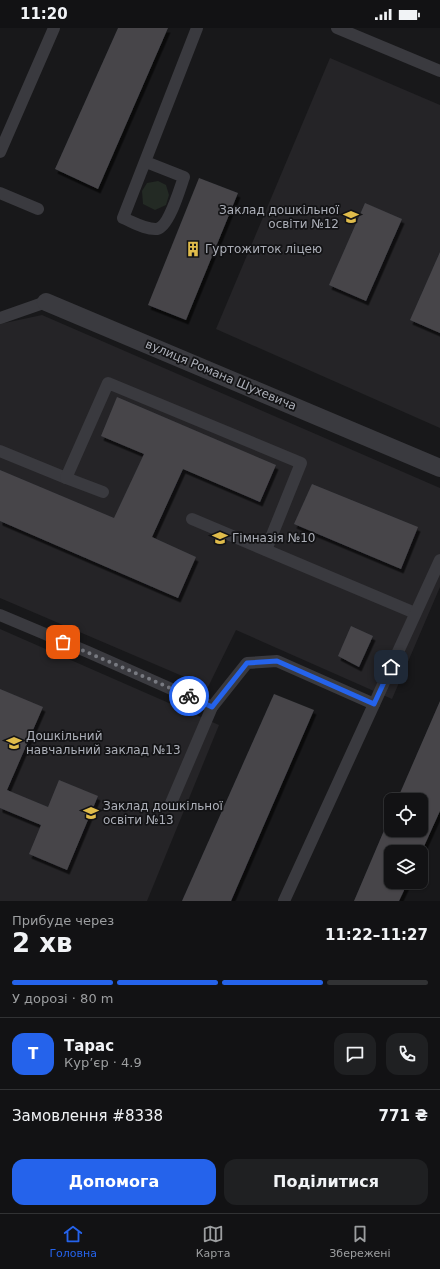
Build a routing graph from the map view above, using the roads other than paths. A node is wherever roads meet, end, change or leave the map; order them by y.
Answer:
1 (54, 28) edge
2 (197, 28) edge
3 (336, 28) edge
4 (440, 71) edge
5 (0, 152) edge
6 (146, 162) junction
7 (0, 193) edge
8 (38, 209) dead end
9 (46, 302) joint
10 (0, 318) edge
11 (0, 452) edge
12 (440, 468) edge
13 (66, 478) junction
14 (103, 492) dead end
15 (192, 519) dead end
16 (266, 550) junction
17 (440, 560) edge
18 (415, 612) junction
19 (0, 615) edge
20 (374, 704) junction
21 (212, 707) junction
22 (171, 803) dead end
23 (284, 901) edge

1 - 5 lane
2 - 6 lane
3 - 4 lane
6 - 6 lane
7 - 8 lane
9 - 10 lane, вулиця Романа Шухевича
9 - 12 street, вулиця Романа Шухевича
11 - 13 lane
13 - 14 lane
13 - 16 lane
15 - 16 lane
16 - 18 lane
17 - 18 lane
18 - 20 lane
19 - 21 lane
20 - 21 lane
20 - 23 lane
21 - 22 lane

